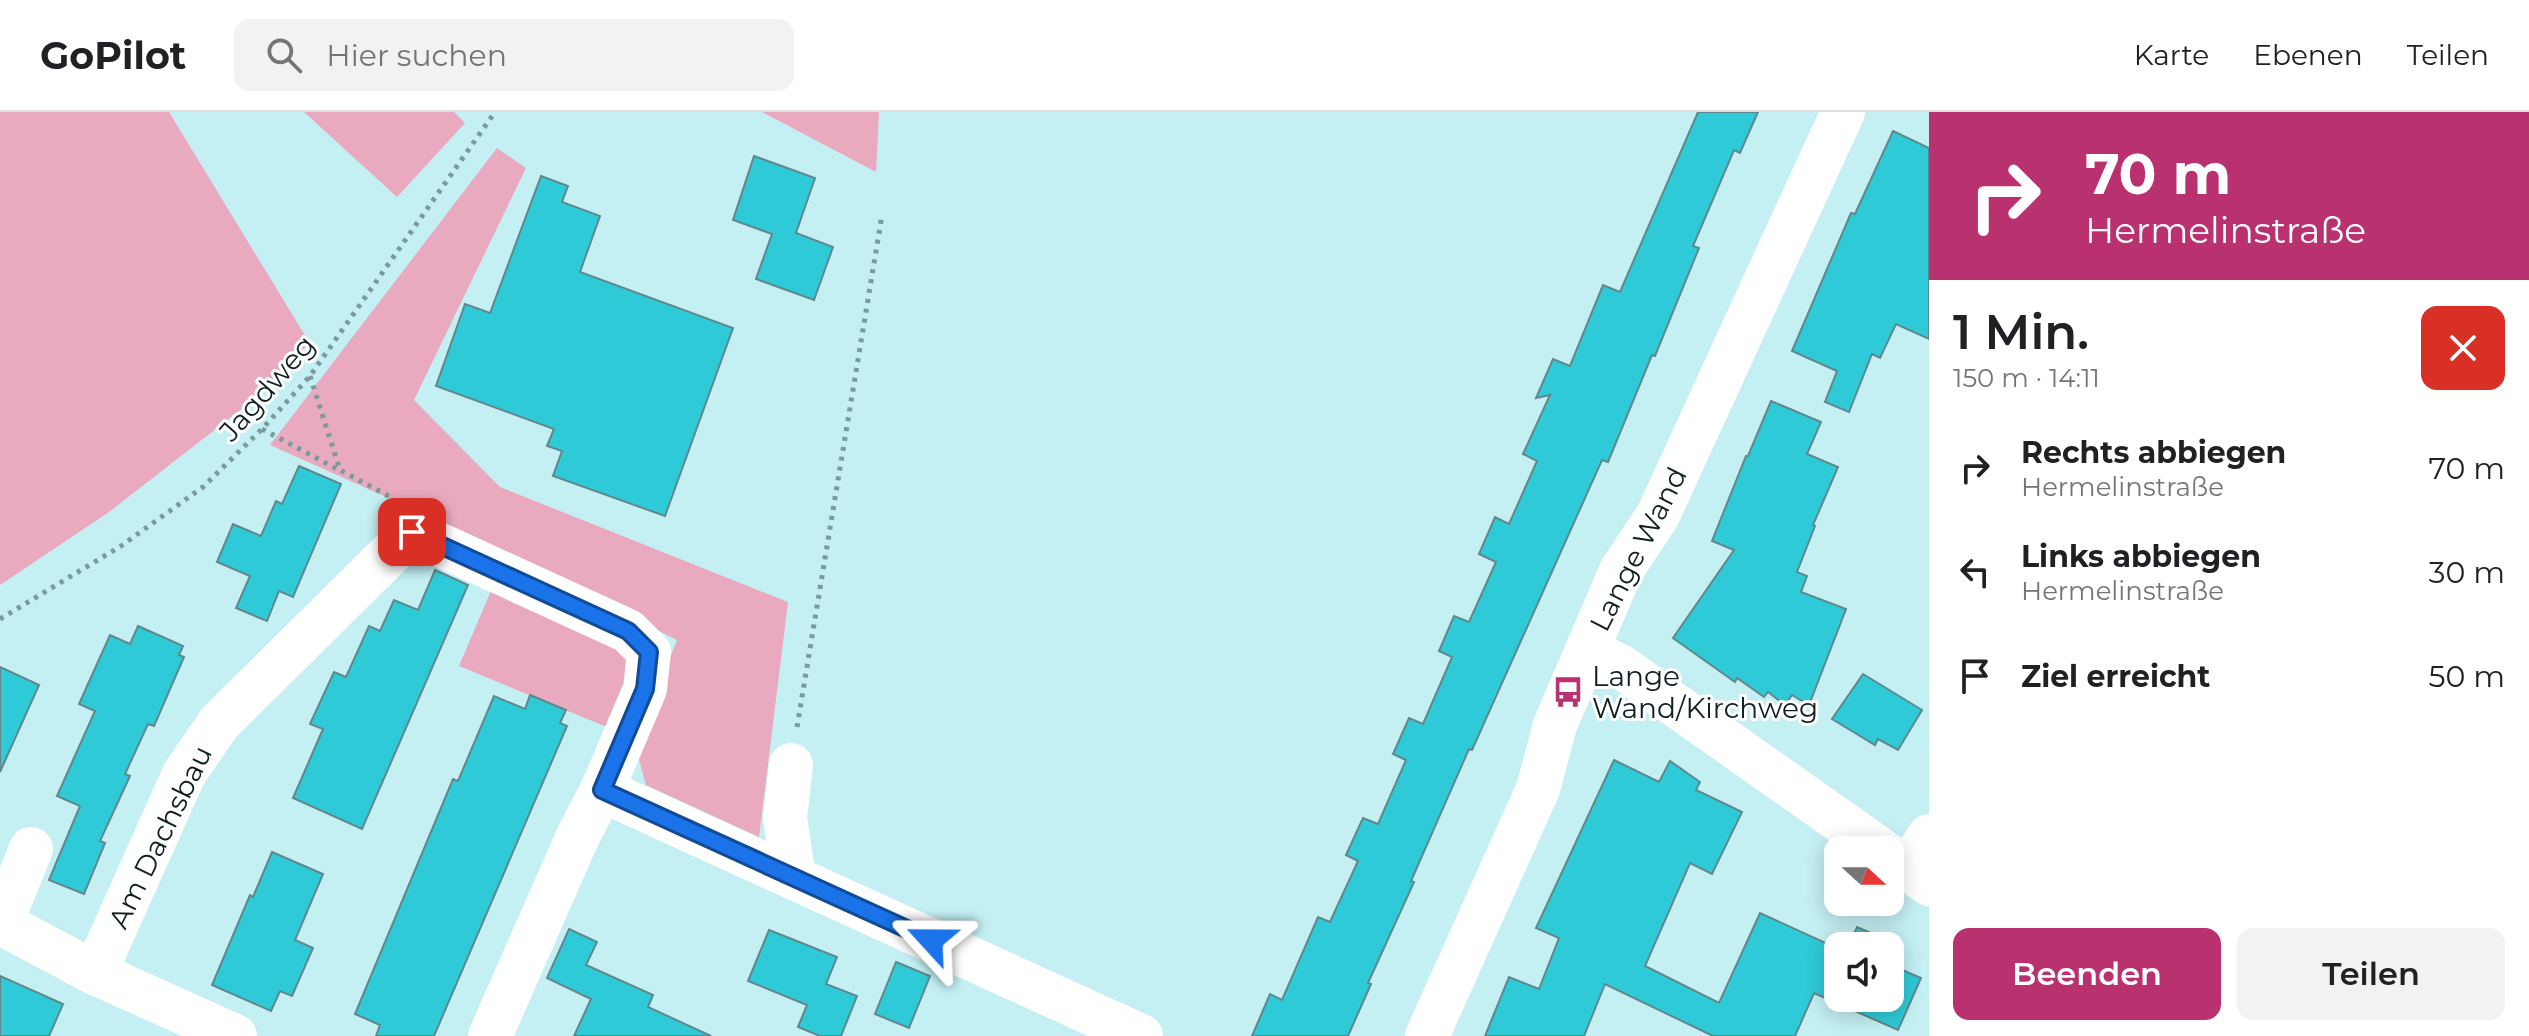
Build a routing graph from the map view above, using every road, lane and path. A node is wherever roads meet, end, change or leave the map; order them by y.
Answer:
1 (495, 112) edge
2 (1843, 112) edge
3 (882, 215) dead end
4 (310, 376) junction
5 (262, 429) junction
6 (340, 470) junction
7 (412, 532) junction
8 (0, 619) edge
9 (1587, 650) junction
10 (791, 765) joint
11 (602, 790) junction
12 (31, 849) dead end
13 (1907, 859) edge
14 (794, 878) junction
15 (95, 973) junction
16 (235, 1036) edge
17 (490, 1036) edge
18 (1141, 1036) edge
19 (1427, 1036) edge

1 - 4 path, Jagdweg
2 - 9 street, Lange Wand
3 - 10 path
4 - 5 path, Jagdweg
4 - 6 path
5 - 6 path
5 - 8 path, Jagdweg
6 - 7 path
7 - 11 street
7 - 15 street, Am Dachsbau
9 - 13 street
9 - 19 street, Lange Wand
10 - 14 street
11 - 14 street
11 - 17 street
12 - 15 street
14 - 18 street
15 - 16 street

